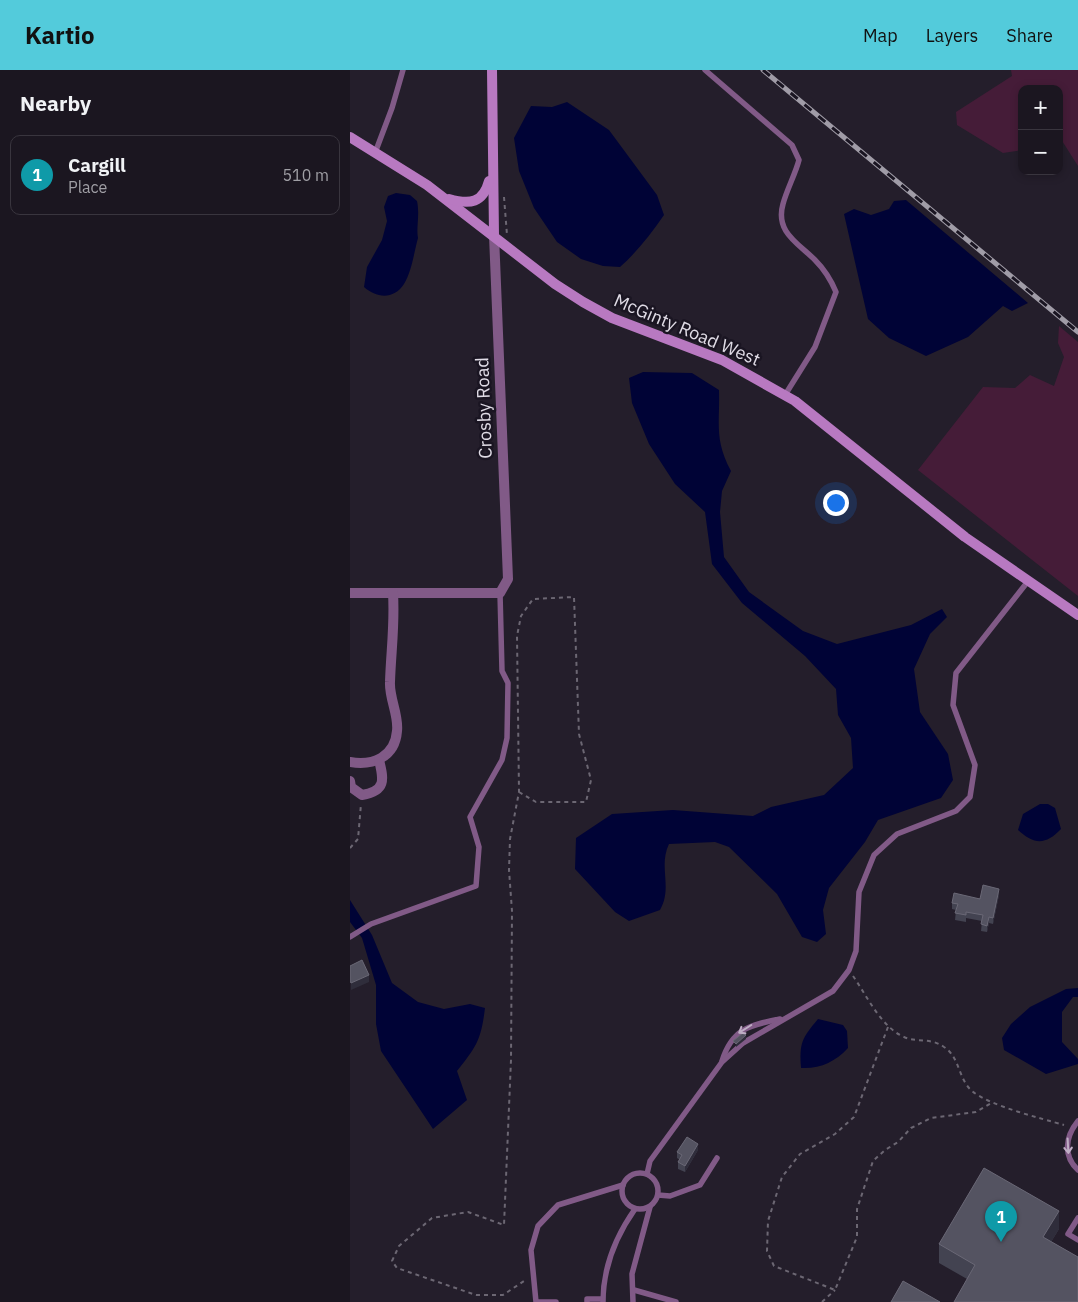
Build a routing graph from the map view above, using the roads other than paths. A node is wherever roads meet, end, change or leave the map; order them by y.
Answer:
1 (403, 70) edge
2 (492, 70) edge
3 (705, 70) edge
4 (350, 137) edge
5 (375, 153) junction
6 (492, 155) junction
7 (444, 198) junction
8 (494, 235) junction
9 (785, 394) junction
10 (1029, 580) junction
11 (350, 593) edge
12 (393, 593) junction
13 (500, 593) junction
14 (1078, 614) edge
15 (379, 760) junction
16 (350, 762) edge
17 (350, 781) edge
18 (351, 936) edge
19 (784, 1018) junction
20 (722, 1062) junction
21 (1078, 1121) edge
22 (718, 1158) dead end
23 (1078, 1170) edge
24 (646, 1174) junction
25 (623, 1185) junction
26 (658, 1195) junction
27 (650, 1207) junction
28 (635, 1208) junction
29 (643, 1209) junction
30 (647, 1216) junction
31 (1078, 1218) edge
32 (1078, 1240) edge
33 (634, 1290) junction
34 (602, 1300) edge
35 (537, 1302) edge
36 (556, 1302) edge
37 (587, 1302) edge
38 (633, 1302) edge
39 (676, 1302) edge

1 - 5 lane
2 - 6 main road, Crosby Road
3 - 9 lane
4 - 5 main road, McGinty Road West
5 - 7 main road, McGinty Road West
6 - 7 main road
6 - 8 main road, Crosby Road
7 - 8 main road, McGinty Road West
8 - 9 main road, McGinty Road West
8 - 13 street, Crosby Road
9 - 10 main road, McGinty Road West
10 - 14 main road, McGinty Road West
10 - 19 lane
11 - 12 street
12 - 13 street
12 - 15 street
13 - 18 lane
15 - 16 street
15 - 17 street
19 - 20 lane
19 -> 20 lane
20 - 24 lane
21 -> 23 lane
22 - 26 lane
24 - 25 lane
24 - 26 lane
25 - 28 lane
25 - 35 lane
26 - 27 lane
27 - 29 lane
27 - 30 lane
28 - 29 lane
28 - 34 lane
29 - 30 lane
30 - 33 lane
31 - 32 lane
33 - 38 lane
33 - 39 lane
34 - 37 lane
35 - 36 lane

